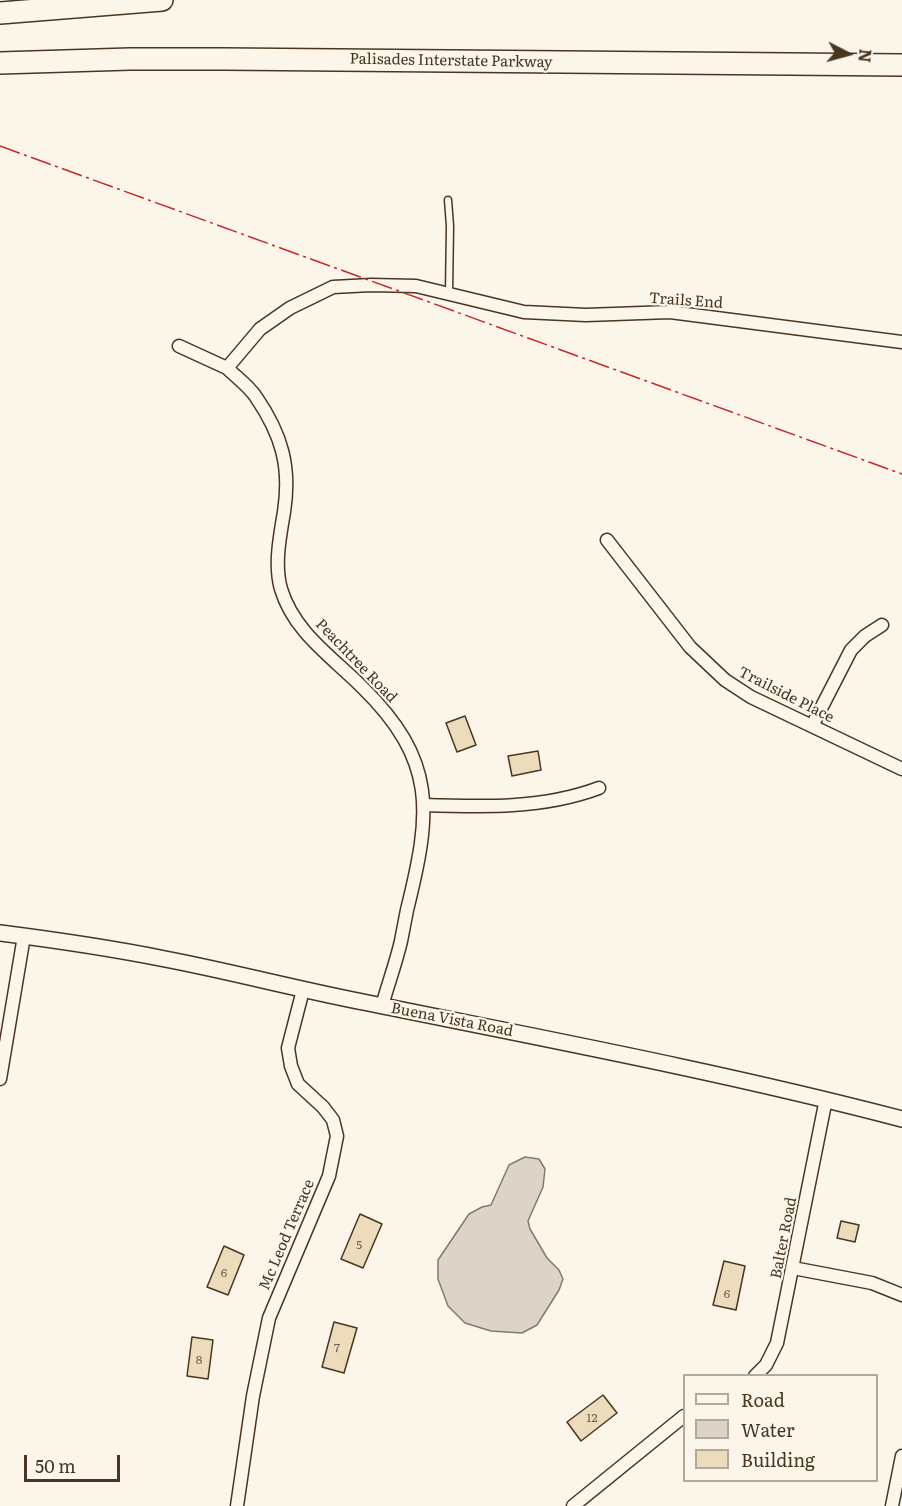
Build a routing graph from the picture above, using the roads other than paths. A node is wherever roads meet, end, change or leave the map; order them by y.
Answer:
1 (162, 0) edge
2 (0, 13) edge
3 (0, 63) edge
4 (902, 65) edge
5 (448, 200) dead end
6 (449, 293) junction
7 (902, 342) edge
8 (179, 346) dead end
9 (227, 368) junction
10 (607, 540) dead end
11 (882, 625) dead end
12 (812, 726) junction
13 (902, 769) edge
14 (599, 788) dead end
15 (424, 806) junction
16 (0, 933) edge
17 (24, 936) junction
18 (303, 990) junction
19 (381, 1006) junction
20 (0, 1079) edge
21 (826, 1099) junction
22 (902, 1119) edge
23 (793, 1268) junction
24 (902, 1295) edge
25 (757, 1374) edge
26 (683, 1417) edge
27 (902, 1456) edge
28 (237, 1506) edge
29 (573, 1506) edge
30 (892, 1506) edge

1 - 2 highway
3 - 4 highway, Palisades Interstate Parkway
5 - 6 lane
6 - 7 street, Trails End
6 - 9 street, Trails End
8 - 9 street
9 - 15 street, Peachtree Road
10 - 12 street, Trailside Place
11 - 12 street
12 - 13 street, Trailside Place
14 - 15 street
15 - 19 street, Peachtree Road
16 - 17 street, Buena Vista Road
17 - 18 street, Buena Vista Road
17 - 20 street
18 - 19 street, Buena Vista Road
18 - 28 street, Mc Leod Terrace
19 - 21 street, Buena Vista Road
21 - 22 street, Buena Vista Road
21 - 23 street, Balter Road
23 - 24 street
23 - 25 street, Balter Road
26 - 29 street
27 - 30 street

